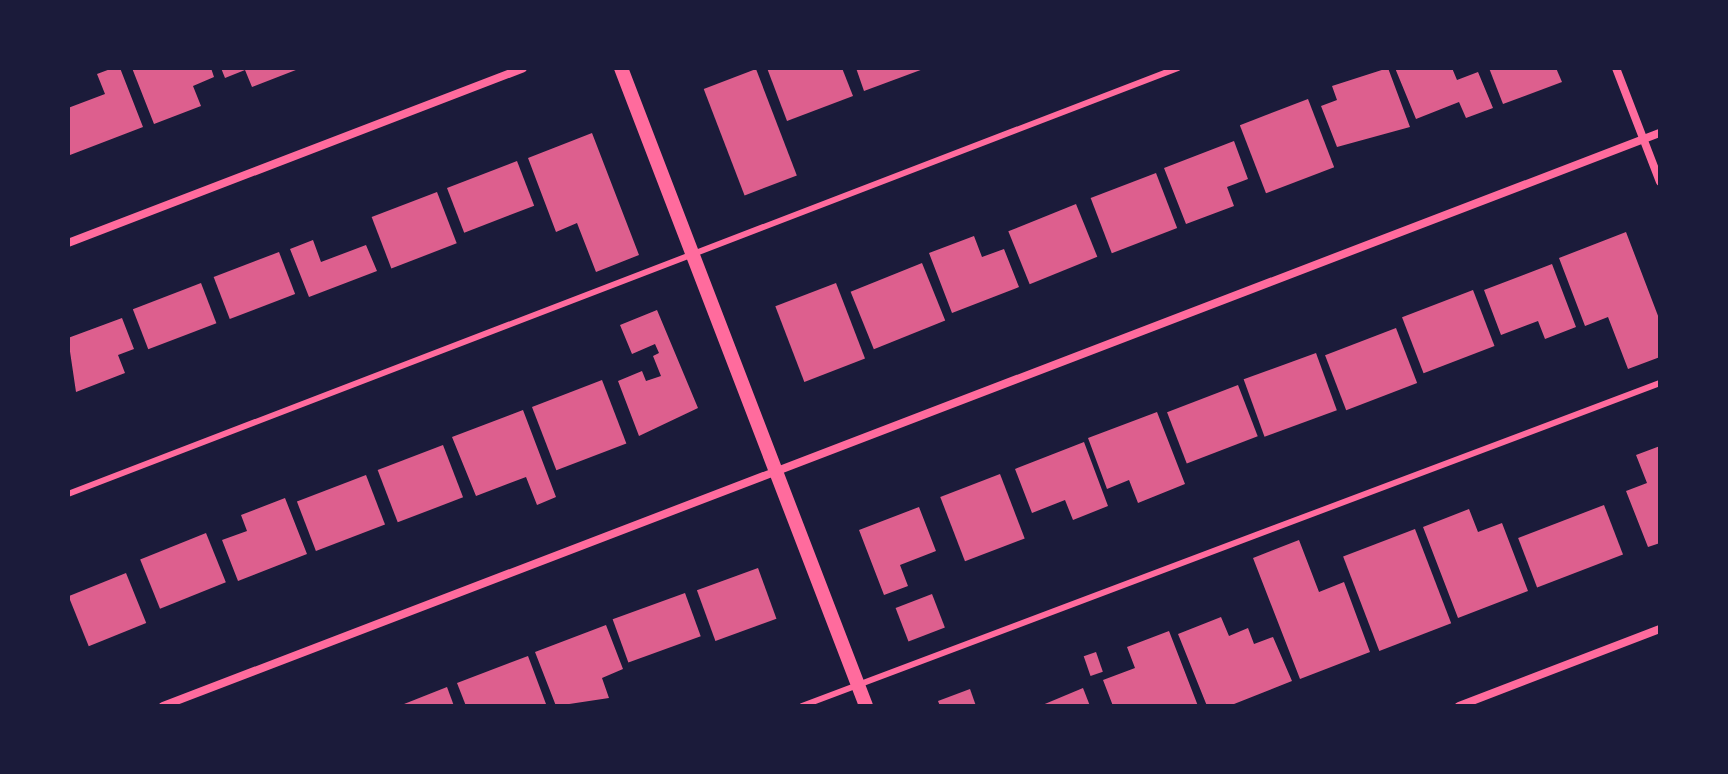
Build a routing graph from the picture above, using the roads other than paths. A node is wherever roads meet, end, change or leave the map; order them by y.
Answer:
1 (523, 68) edge
2 (621, 68) edge
3 (1178, 68) edge
4 (1616, 68) edge
5 (1660, 133) edge
6 (1643, 139) junction
7 (1660, 182) edge
8 (68, 243) edge
9 (693, 255) junction
10 (1660, 383) edge
11 (776, 471) junction
12 (68, 494) edge
13 (1660, 629) edge
14 (858, 685) junction
15 (163, 706) edge
16 (802, 706) edge
17 (866, 706) edge
18 (1459, 706) edge

1 - 8 street
2 - 9 street
3 - 9 lane
4 - 6 street
5 - 6 street
6 - 7 street
6 - 11 street
9 - 11 street
9 - 12 lane
10 - 14 lane
11 - 14 street
11 - 15 street
13 - 18 street
14 - 16 lane
14 - 17 street

